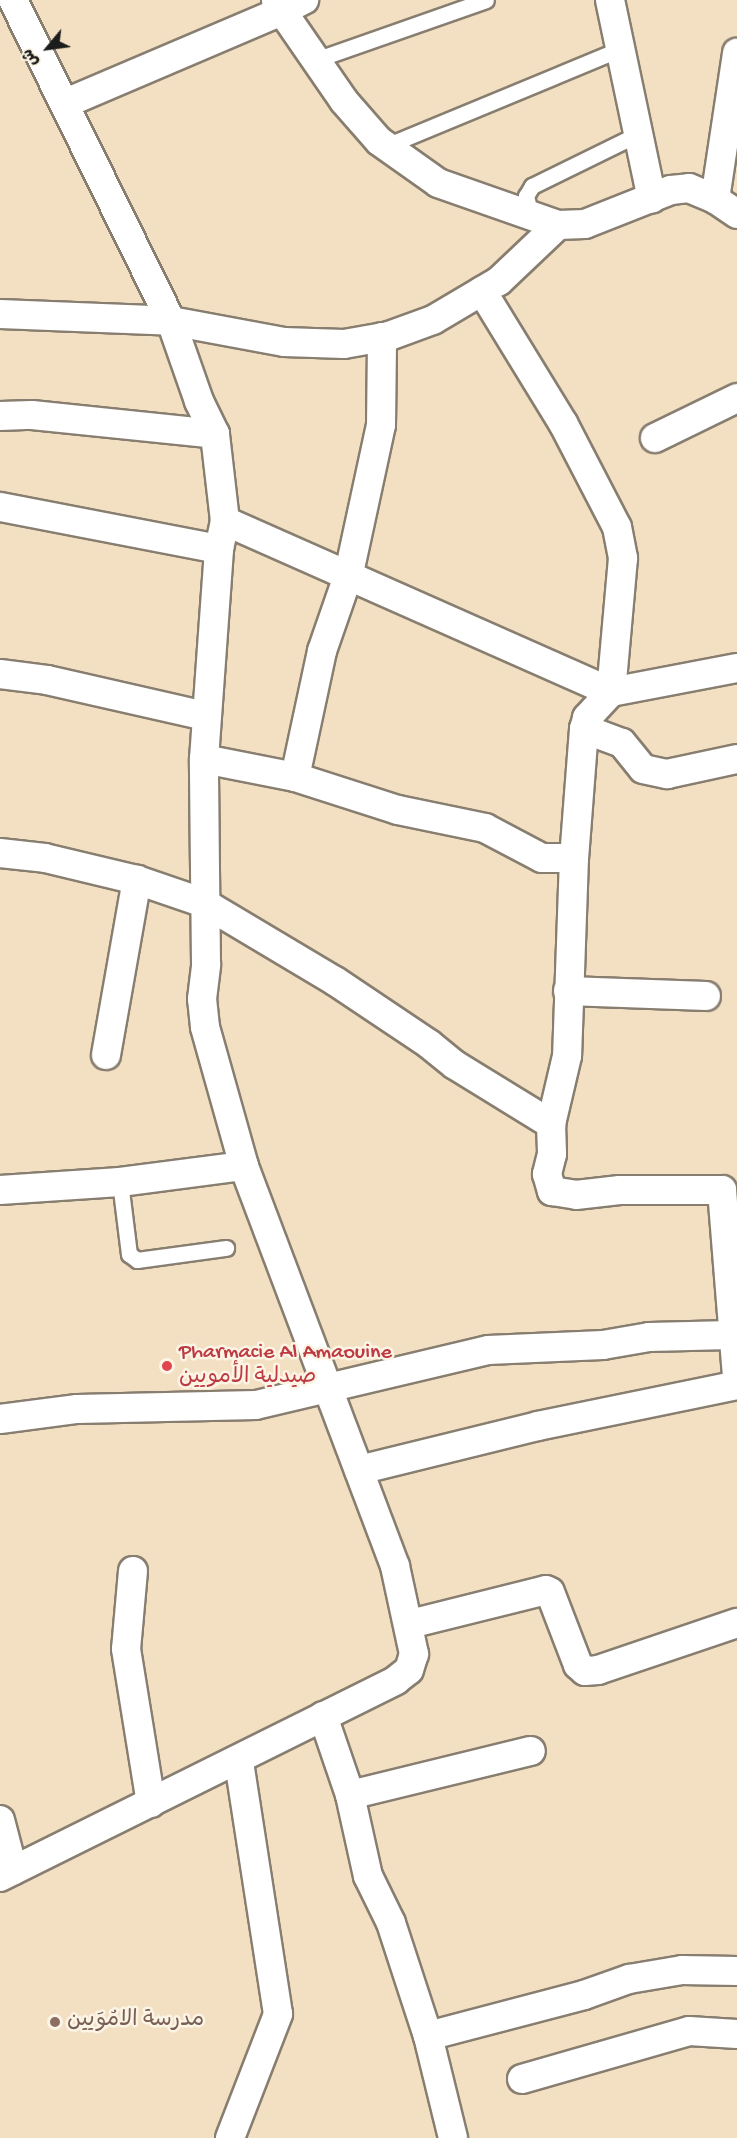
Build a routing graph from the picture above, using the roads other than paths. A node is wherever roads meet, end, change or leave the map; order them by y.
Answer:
1 (13, 0) edge
2 (486, 0) edge
3 (610, 0) edge
4 (287, 4) edge
5 (442, 7) edge
6 (620, 49) junction
7 (737, 53) edge
8 (315, 60) junction
9 (66, 103) junction
10 (638, 134) junction
11 (386, 146) junction
12 (652, 199) junction
13 (726, 206) edge
14 (531, 216) junction
15 (558, 225) junction
16 (482, 291) junction
17 (0, 314) edge
18 (171, 321) junction
19 (382, 338) junction
20 (737, 398) edge
21 (0, 416) edge
22 (215, 434) junction
23 (655, 438) dead end
24 (0, 507) edge
25 (225, 520) junction
26 (219, 549) junction
27 (349, 573) junction
28 (737, 668) edge
29 (0, 674) edge
30 (611, 692) junction
31 (206, 716) junction
32 (584, 729) junction
33 (204, 759) junction
34 (737, 759) edge
35 (296, 777) junction
36 (0, 853) edge
37 (574, 858) junction
38 (137, 880) junction
39 (204, 903) junction
40 (568, 991) junction
41 (706, 996) dead end
42 (106, 1055) dead end
43 (551, 1124) junction
44 (244, 1166) junction
45 (120, 1182) junction
46 (0, 1190) edge
47 (729, 1192) edge
48 (226, 1248) dead end
49 (733, 1262) edge
50 (731, 1335) junction
51 (737, 1376) edge
52 (737, 1385) edge
53 (331, 1390) junction
54 (0, 1419) edge
55 (359, 1470) junction
56 (133, 1571) dead end
57 (737, 1623) edge
58 (410, 1624) junction
59 (323, 1716) junction
60 (531, 1751) dead end
61 (239, 1761) junction
62 (350, 1795) junction
63 (151, 1803) junction
64 (0, 1820) edge
65 (6, 1874) edge
66 (737, 1971) edge
67 (737, 2034) edge
68 (428, 2036) junction
69 (522, 2079) dead end
70 (230, 2138) edge
71 (453, 2138) edge

1 - 9 street
2 - 5 lane
3 - 6 street
4 - 8 street
4 - 9 street
5 - 8 lane
6 - 10 street
6 - 11 lane
7 - 13 street
8 - 11 street
9 - 18 street
10 - 12 street
10 - 14 lane
11 - 14 street
12 - 13 street
12 - 15 street
14 - 15 street
15 - 16 street
16 - 19 street
16 - 30 street
17 - 18 street
18 - 19 street
18 - 22 street
19 - 27 street
20 - 23 street
21 - 22 street
22 - 25 street
24 - 26 street
25 - 26 street
25 - 27 street
26 - 31 street
27 - 30 street
27 - 35 street
28 - 30 street
29 - 31 street
30 - 32 street
31 - 33 street
32 - 34 street
32 - 37 street
33 - 35 street
33 - 39 street
35 - 37 street
36 - 38 street
37 - 40 street
38 - 39 street
38 - 42 street
39 - 43 street
39 - 44 street
40 - 41 street
40 - 43 street
43 - 47 street
44 - 45 street
44 - 53 street
45 - 46 street
45 - 48 lane
47 - 49 street
49 - 50 street
50 - 51 street
50 - 53 street
52 - 55 street
53 - 54 street
53 - 55 street
55 - 58 street
56 - 63 street
57 - 58 street
58 - 59 street
59 - 61 street
59 - 62 street
60 - 62 street
61 - 63 street
61 - 70 street
62 - 68 street
63 - 65 street
64 - 65 street
66 - 68 street
67 - 69 street
68 - 71 street

